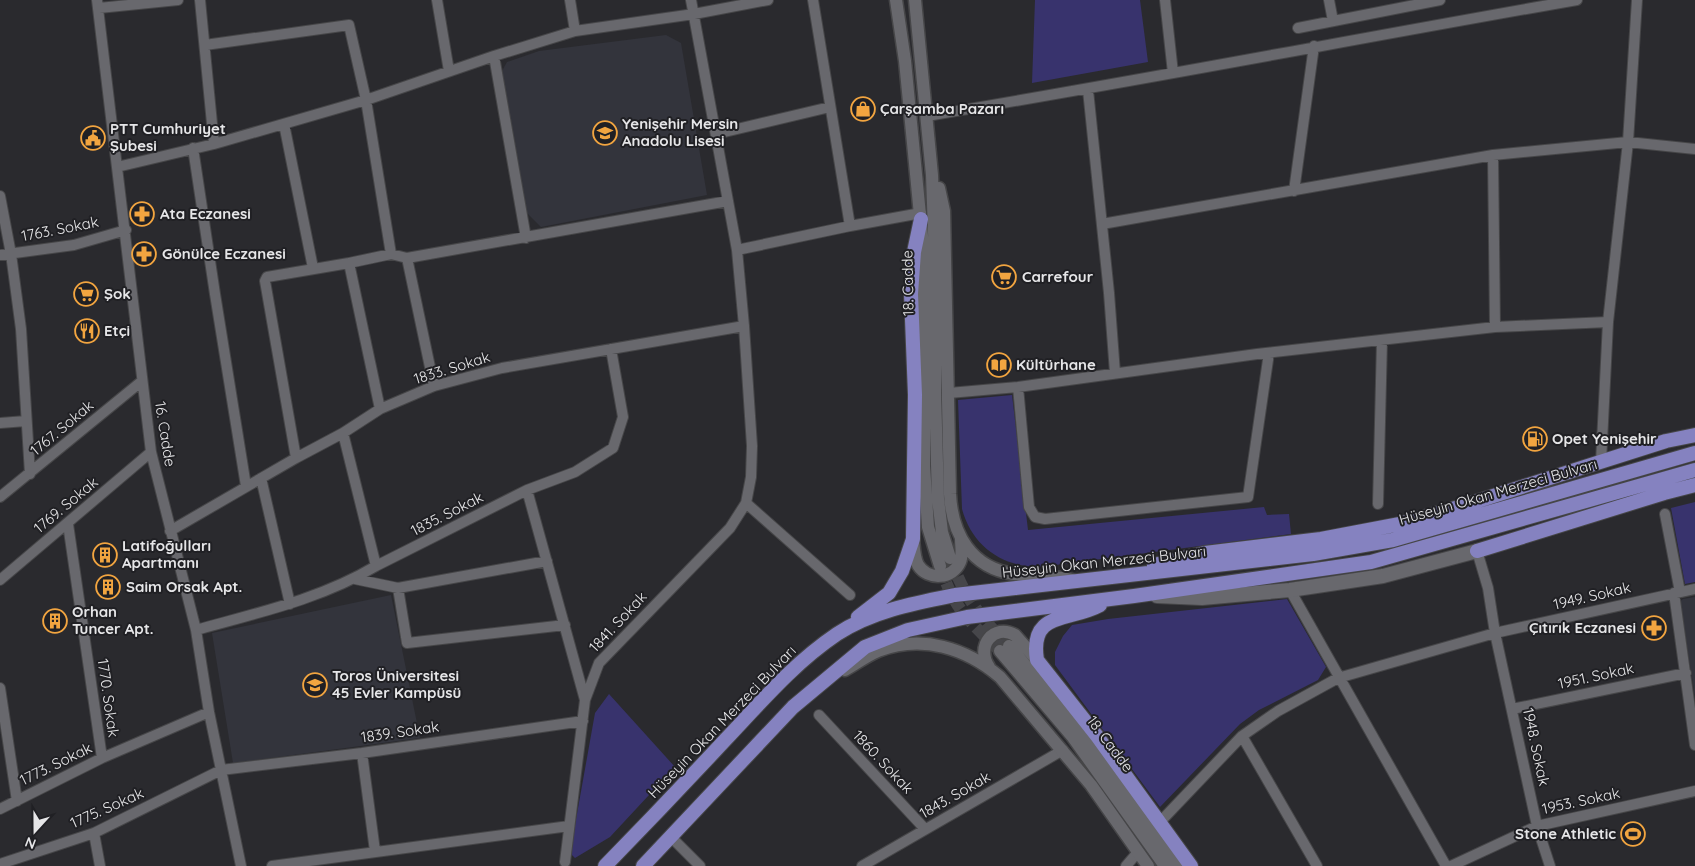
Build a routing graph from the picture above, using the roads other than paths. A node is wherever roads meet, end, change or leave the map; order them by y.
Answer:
1 (178, 0) edge
2 (200, 0) edge
3 (438, 0) edge
4 (570, 0) edge
5 (691, 0) edge
6 (768, 0) edge
7 (813, 0) edge
8 (896, 0) edge
9 (915, 0) edge
10 (1165, 0) edge
11 (1329, 0) edge
12 (1440, 0) edge
13 (1577, 0) edge
14 (1636, 0) edge
15 (98, 4) edge
16 (1388, 5) edge
17 (694, 14) junction
18 (1333, 21) junction
19 (1298, 28) dead end
20 (575, 31) junction
21 (205, 45) junction
22 (1314, 46) junction
23 (494, 56) junction
24 (449, 71) junction
25 (1174, 73) junction
26 (1088, 90) junction
27 (366, 100) junction
28 (830, 107) junction
29 (927, 116) junction
30 (284, 124) junction
31 (716, 134) junction
32 (1628, 142) junction
33 (930, 143) junction
34 (214, 144) junction
35 (194, 148) junction
36 (1695, 149) edge
37 (1493, 155) junction
38 (117, 167) junction
39 (1294, 191) junction
40 (0, 196) edge
41 (728, 201) junction
42 (921, 216) junction
43 (1102, 224) junction
44 (850, 226) junction
45 (126, 230) junction
46 (526, 238) junction
47 (737, 250) junction
48 (11, 254) junction
49 (391, 254) junction
50 (0, 255) edge
51 (406, 258) junction
52 (349, 263) junction
53 (313, 268) junction
54 (1608, 322) junction
55 (744, 326) junction
56 (1496, 327) junction
57 (1382, 340) junction
58 (611, 350) junction
59 (1269, 353) junction
60 (1115, 373) junction
61 (142, 381) junction
62 (434, 386) junction
63 (1018, 387) junction
64 (949, 392) junction
65 (380, 410) junction
66 (26, 421) junction
67 (0, 423) edge
68 (344, 432) junction
69 (1692, 434) edge
70 (151, 452) junction
71 (1695, 452) edge
72 (296, 458) junction
73 (1601, 462) junction
74 (1695, 470) edge
75 (30, 474) junction
76 (261, 478) junction
77 (1695, 485) edge
78 (246, 486) junction
79 (527, 490) junction
80 (0, 497) edge
81 (746, 503) junction
82 (1378, 504) dead end
83 (1664, 514) dead end
84 (68, 524) junction
85 (170, 531) junction
86 (913, 539) junction
87 (961, 539) junction
88 (1476, 551) junction
89 (547, 562) junction
90 (376, 566) junction
91 (1098, 577) junction
92 (355, 579) junction
93 (0, 580) edge
94 (1074, 581) junction
95 (398, 588) junction
96 (1695, 589) edge
97 (1290, 590) junction
98 (1677, 592) junction
99 (850, 595) dead end
100 (1134, 596) junction
101 (1114, 598) junction
102 (290, 604) junction
103 (565, 625) junction
104 (196, 630) junction
105 (1495, 633) junction
106 (838, 634) junction
107 (1037, 660) junction
108 (989, 667) junction
109 (1686, 673) junction
110 (828, 676) junction
111 (1338, 678) junction
112 (0, 688) edge
113 (585, 700) junction
114 (1512, 709) junction
115 (209, 712) junction
116 (819, 715) dead end
117 (583, 721) junction
118 (1242, 736) junction
119 (1695, 745) edge
120 (1063, 750) junction
121 (362, 752) junction
122 (102, 758) junction
123 (221, 770) junction
124 (1695, 791) edge
125 (16, 801) junction
126 (0, 809) edge
127 (1160, 822) junction
128 (569, 826) junction
129 (1537, 826) junction
130 (925, 829) junction
131 (94, 833) junction
132 (670, 836) junction
133 (375, 851) junction
134 (1138, 852) junction
135 (565, 862) dead end
136 (2, 864) edge
137 (100, 866) edge
138 (240, 866) edge
139 (272, 866) edge
140 (605, 866) edge
141 (643, 866) edge
142 (700, 866) edge
143 (862, 866) edge
144 (1126, 866) edge
145 (1148, 866) edge
146 (1165, 866) edge
147 (1178, 866) edge
148 (1191, 866) edge
149 (1317, 866) edge
150 (1446, 866) edge
151 (1451, 866) edge
152 (1550, 866) edge

1 - 15 street
2 - 21 street
3 - 24 street
4 - 20 street
5 - 17 street, 1841. Sokak
6 - 17 street
7 - 28 street
8 - 42 street, 18. Cadde
9 - 29 street, 18. Cadde
10 - 25 street
11 - 18 street
12 - 16 street
13 - 22 street
14 - 32 street
15 - 38 street, 16. Cadde
16 - 18 street
17 - 20 street
17 - 31 street, 1841. Sokak
18 - 19 street
20 - 23 street
21 - 27 street
21 - 34 street
22 - 25 street
22 - 39 street
23 - 24 street
23 - 46 street
24 - 27 street
25 - 26 street
26 - 29 street
26 - 43 street
27 - 30 street
27 - 49 street
28 - 31 street
28 - 44 street
29 - 33 street, 18. Cadde
30 - 34 street
30 - 53 street
31 - 41 street, 1841. Sokak
32 - 36 street
32 - 37 street
32 - 54 street
33 - 42 street, 18. Cadde
33 - 64 street
34 - 35 street
35 - 38 street
35 - 78 street
37 - 39 street
37 - 56 street
38 - 45 street, 16. Cadde
39 - 43 street
40 - 48 street
41 - 46 street
41 - 47 street, 1841. Sokak
42 - 44 street
42 - 86 main road
43 - 60 street
44 - 47 street
45 - 48 street, 1763. Sokak
45 - 61 street, 16. Cadde
46 - 51 street
47 - 55 street, 1841. Sokak
48 - 50 street, 1763. Sokak
48 - 66 street
49 - 51 street
49 - 52 street
51 - 62 street
52 - 53 street
52 - 65 street
53 - 72 street
54 - 56 street
54 - 73 street
55 - 58 street, 1833. Sokak
55 - 81 street, 1841. Sokak
56 - 57 street
57 - 59 street
57 - 82 street
58 - 62 street, 1833. Sokak
58 - 79 street, 1835. Sokak
59 - 60 street
59 - 63 street
60 - 63 street
61 - 70 street, 16. Cadde
61 - 75 street, 1767. Sokak
62 - 65 street, 1833. Sokak
63 - 64 street
64 - 87 street
65 - 68 street, 1833. Sokak
66 - 67 street
66 - 75 street
68 - 72 street, 1833. Sokak
68 - 90 street
69 - 73 main road
70 - 84 street, 1769. Sokak
70 - 85 street, 16. Cadde
71 - 91 main road, Hüseyin Okan Merzeci Bulvarı
72 - 76 street, 1833. Sokak
73 - 91 main road
74 - 100 main road
75 - 80 street, 1767. Sokak
76 - 78 street, 1833. Sokak
76 - 102 street
77 - 88 main road
78 - 85 street, 1833. Sokak
79 - 89 street
79 - 90 street, 1835. Sokak
81 - 99 street
81 - 113 street, 1841. Sokak
83 - 98 street
84 - 93 street, 1769. Sokak
84 - 122 street, 1770. Sokak
85 - 104 street, 16. Cadde
86 - 87 street
86 - 106 main road
87 - 94 street
88 - 97 main road
88 - 105 street, 1948. Sokak
89 - 95 street
89 - 103 street
90 - 92 street, 1835. Sokak
91 - 94 main road, Hüseyin Okan Merzeci Bulvarı
92 - 95 street
92 - 102 street, 1835. Sokak
94 - 106 main road, Hüseyin Okan Merzeci Bulvarı
95 - 103 street
96 - 98 street, 1949. Sokak
97 - 100 main road
97 - 111 street
98 - 105 street, 1949. Sokak
98 - 109 street
100 - 101 main road
101 - 107 main road
101 - 110 main road
102 - 104 street, 1835. Sokak
103 - 113 street
104 - 115 street, 16. Cadde
105 - 111 street, 1949. Sokak
105 - 114 street, 1948. Sokak
106 - 140 main road, Hüseyin Okan Merzeci Bulvarı
107 - 108 street
107 - 127 main road
108 - 110 street
108 - 120 street
109 - 114 street, 1951. Sokak
109 - 119 street
110 - 132 main road
111 - 118 street, 1949. Sokak
111 - 150 street
112 - 125 street
113 - 117 street, 1841. Sokak
114 - 129 street, 1948. Sokak
115 - 122 street, 1773. Sokak
115 - 123 street, 16. Cadde
116 - 130 street, 1860. Sokak
117 - 121 street, 1839. Sokak
117 - 128 street, 1841. Sokak
118 - 127 street, 1949. Sokak
118 - 149 street
120 - 130 street, 1843. Sokak
120 - 134 street
121 - 123 street, 1839. Sokak
121 - 133 street
122 - 125 street, 1773. Sokak
123 - 131 street, 1775. Sokak
123 - 138 street, 16. Cadde
124 - 129 street, 1953. Sokak
125 - 126 street, 1773. Sokak
127 - 148 main road
128 - 133 street
128 - 135 street, 1841. Sokak
129 - 151 street, 1953. Sokak
129 - 152 street, 1948. Sokak
130 - 143 street, 1843. Sokak
131 - 136 street, 1775. Sokak
131 - 137 street
132 - 141 main road
132 - 142 street
133 - 139 street
134 - 144 street
134 - 145 street
146 - 147 street, 18. Cadde

